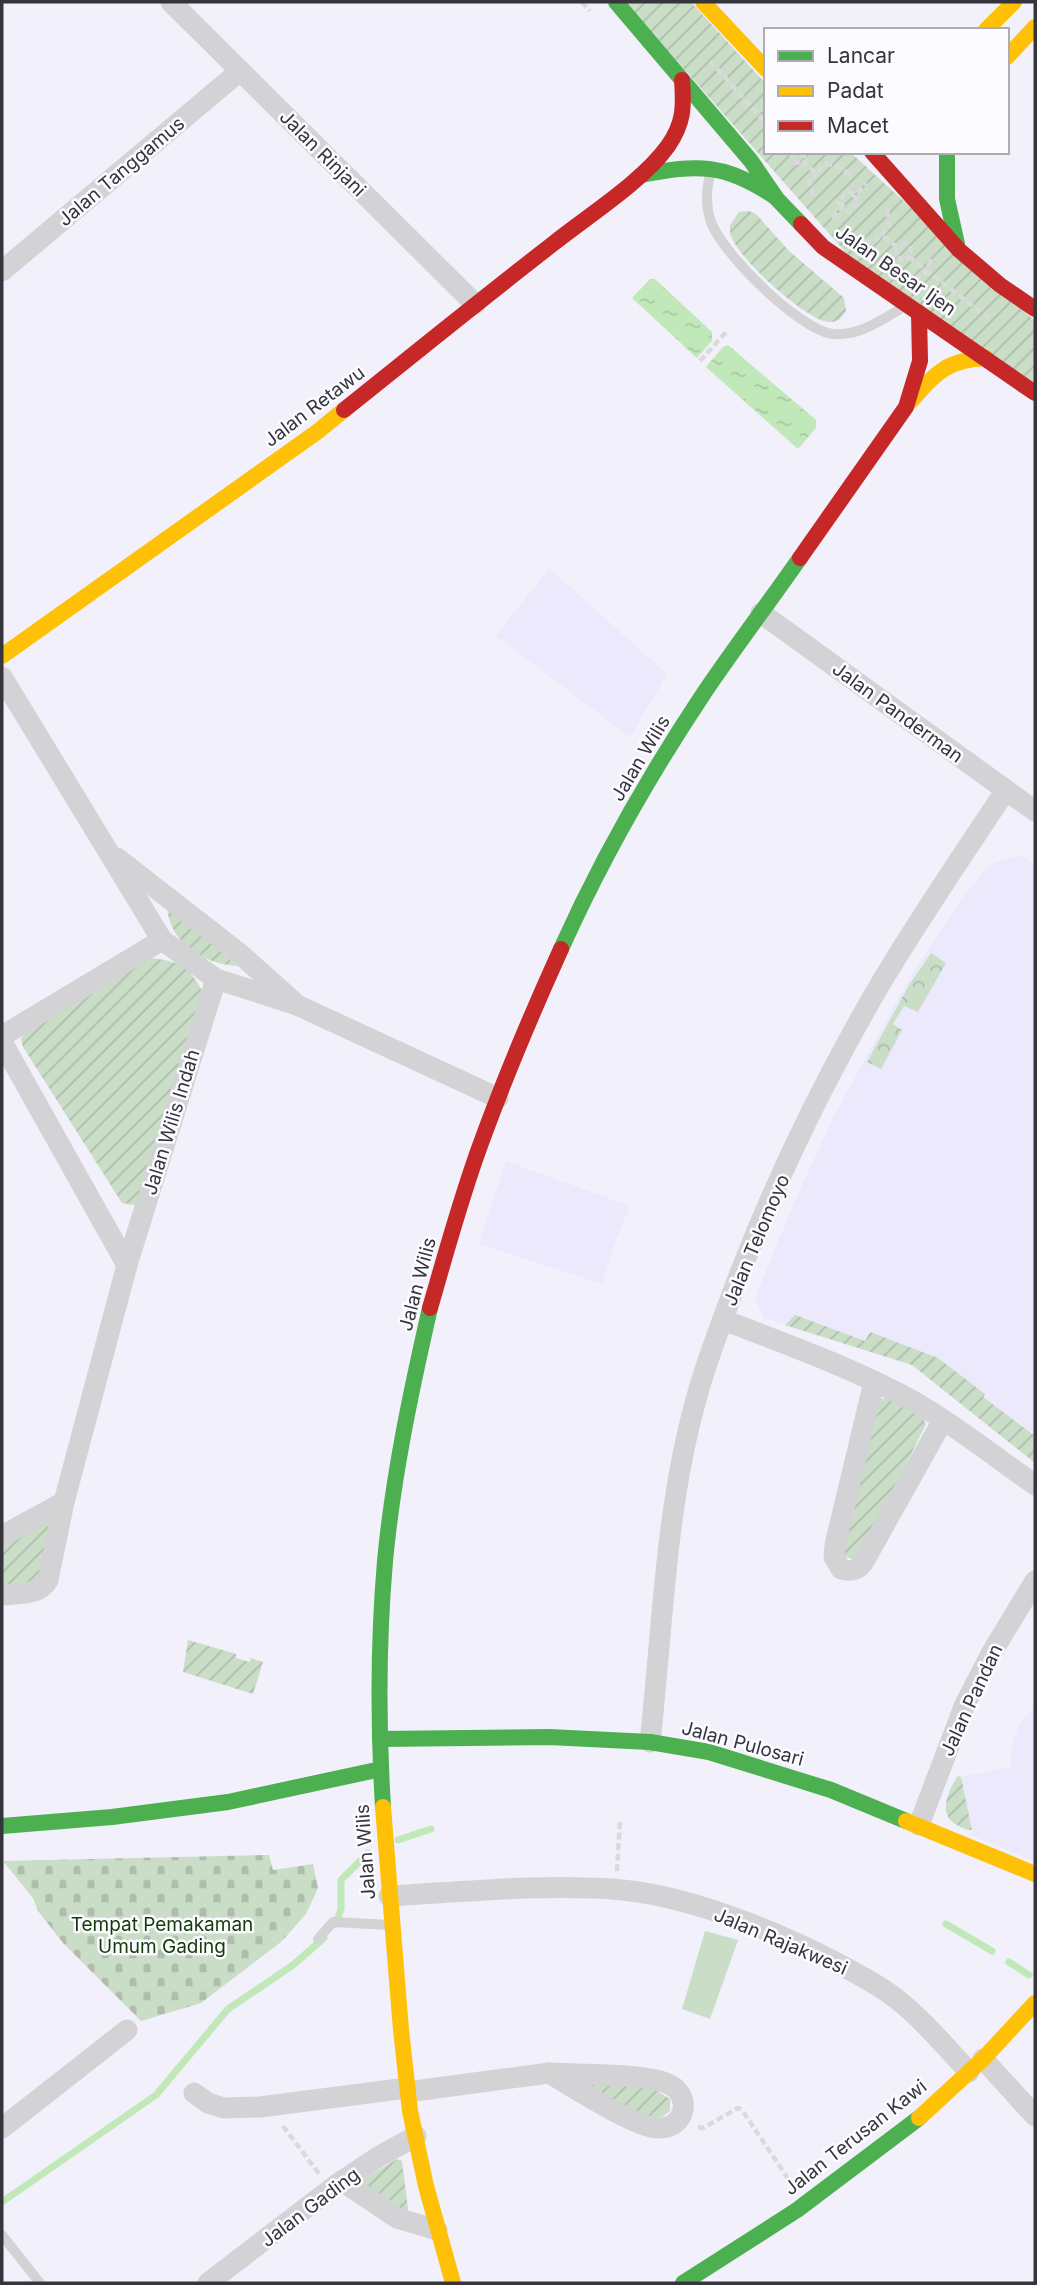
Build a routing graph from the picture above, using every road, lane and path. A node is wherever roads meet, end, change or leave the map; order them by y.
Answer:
1 (171, 2) edge
2 (582, 2) edge
3 (616, 2) edge
4 (703, 2) edge
5 (1014, 2) edge
6 (597, 18) dead end
7 (1035, 27) edge
8 (988, 28) edge
9 (1009, 55) edge
10 (710, 61) dead end
11 (764, 67) edge
12 (240, 71) junction
13 (682, 80) junction
14 (764, 120) edge
15 (793, 154) edge
16 (804, 154) edge
17 (874, 154) edge
18 (947, 154) edge
19 (802, 161) junction
20 (712, 168) junction
21 (640, 175) junction
22 (874, 187) dead end
23 (861, 188) dead end
24 (854, 196) junction
25 (777, 199) junction
26 (882, 205) dead end
27 (843, 206) junction
28 (838, 212) dead end
29 (897, 247) junction
30 (931, 250) dead end
31 (959, 250) junction
32 (909, 257) junction
33 (2, 271) edge
34 (926, 272) junction
35 (910, 280) dead end
36 (475, 304) junction
37 (913, 309) junction
38 (1035, 309) edge
39 (991, 320) dead end
40 (728, 330) dead end
41 (986, 358) junction
42 (700, 362) dead end
43 (1035, 393) edge
44 (906, 407) junction
45 (761, 613) junction
46 (2, 656) edge
47 (2, 677) edge
48 (1006, 790) junction
49 (1035, 811) edge
50 (107, 850) junction
51 (162, 940) junction
52 (216, 979) junction
53 (297, 1005) junction
54 (2, 1036) edge
55 (2, 1042) edge
56 (498, 1098) junction
57 (127, 1265) junction
58 (723, 1320) junction
59 (874, 1382) junction
60 (943, 1420) junction
61 (1035, 1485) edge
62 (64, 1502) junction
63 (2, 1536) edge
64 (1035, 1581) edge
65 (2, 1595) edge
66 (380, 1739) junction
67 (650, 1742) junction
68 (381, 1769) junction
69 (620, 1819) dead end
70 (919, 1825) junction
71 (2, 1826) edge
72 (1035, 1874) edge
73 (616, 1889) junction
74 (389, 1896) junction
75 (392, 1925) junction
76 (318, 1939) dead end
77 (1035, 2003) edge
78 (127, 2030) dead end
79 (976, 2066) junction
80 (549, 2073) junction
81 (407, 2090) junction
82 (194, 2093) dead end
83 (261, 2107) junction
84 (1035, 2116) edge
85 (678, 2120) junction
86 (2, 2128) edge
87 (416, 2136) junction
88 (336, 2185) junction
89 (805, 2204) junction
90 (437, 2230) junction
91 (2, 2235) edge
92 (686, 2282) edge
93 (40, 2283) edge
94 (208, 2283) edge
95 (453, 2283) edge

1 - 12 street, Jalan Rinjani
2 - 6 path
3 - 13 main road, Jalan Besar Ijen
4 - 11 main road
5 - 8 main road
7 - 9 main road
10 - 14 path
12 - 33 street, Jalan Tanggamus
12 - 36 street, Jalan Rinjani
13 - 21 main road, Jalan Retawu
13 - 25 main road, Jalan Besar Ijen
15 - 19 path
16 - 19 path
17 - 31 main road
18 - 31 main road
19 - 22 path
20 - 21 main road, Jalan Retawu
20 - 25 main road, Jalan Retawu
20 - 37 lane
21 - 36 main road, Jalan Retawu
23 - 24 path
24 - 27 path
24 - 27 path
25 - 37 main road, Jalan Besar Ijen
26 - 29 path
27 - 28 path
29 - 32 path
29 - 32 path
30 - 34 path
31 - 38 main road
32 - 34 path
34 - 35 path
34 - 39 path
36 - 46 main road, Jalan Retawu
37 - 41 main road, Jalan Besar Ijen
37 - 44 main road, Jalan Wilis
40 - 42 path
41 - 43 main road, Jalan Besar Ijen
41 - 44 main road, Jalan Wilis
44 - 45 main road, Jalan Wilis
45 - 48 street, Jalan Panderman
45 - 56 main road, Jalan Wilis
47 - 50 street
48 - 49 street, Jalan Panderman
48 - 58 street, Jalan Telomoyo
50 - 51 street
50 - 53 street
51 - 52 street
51 - 54 street
52 - 53 street
52 - 57 street, Jalan Wilis Indah
53 - 56 street
55 - 57 street
56 - 66 main road, Jalan Wilis
57 - 62 street, Jalan Wilis Indah
58 - 59 street
58 - 67 street, Jalan Telomoyo
59 - 60 street
59 - 60 street
60 - 61 street
62 - 63 street
62 - 65 street, Jalan Wilis Indah
64 - 70 street, Jalan Pandan
66 - 67 main road, Jalan Pulosari
66 - 68 main road, Jalan Wilis
67 - 70 main road, Jalan Pulosari
68 - 71 main road
68 - 74 main road, Jalan Wilis
69 - 73 path
70 - 72 main road, Jalan Pulosari
73 - 74 street, Jalan Rajakwesi
73 - 79 street, Jalan Rajakwesi
74 - 75 main road, Jalan Wilis
75 - 76 lane
75 - 81 main road, Jalan Wilis
77 - 79 main road, Jalan Terusan Kawi
78 - 86 street
79 - 84 street, Jalan Rajakwesi
79 - 89 main road, Jalan Terusan Kawi
80 - 81 street
80 - 85 street
80 - 85 street
81 - 83 street
81 - 87 main road, Jalan Wilis
82 - 83 street
83 - 88 path
85 - 89 path
87 - 88 street, Jalan Gading
87 - 90 main road, Jalan Wilis
88 - 90 street
88 - 94 street, Jalan Gading
89 - 92 main road, Jalan Terusan Kawi
90 - 95 main road, Jalan Wilis
91 - 93 lane

